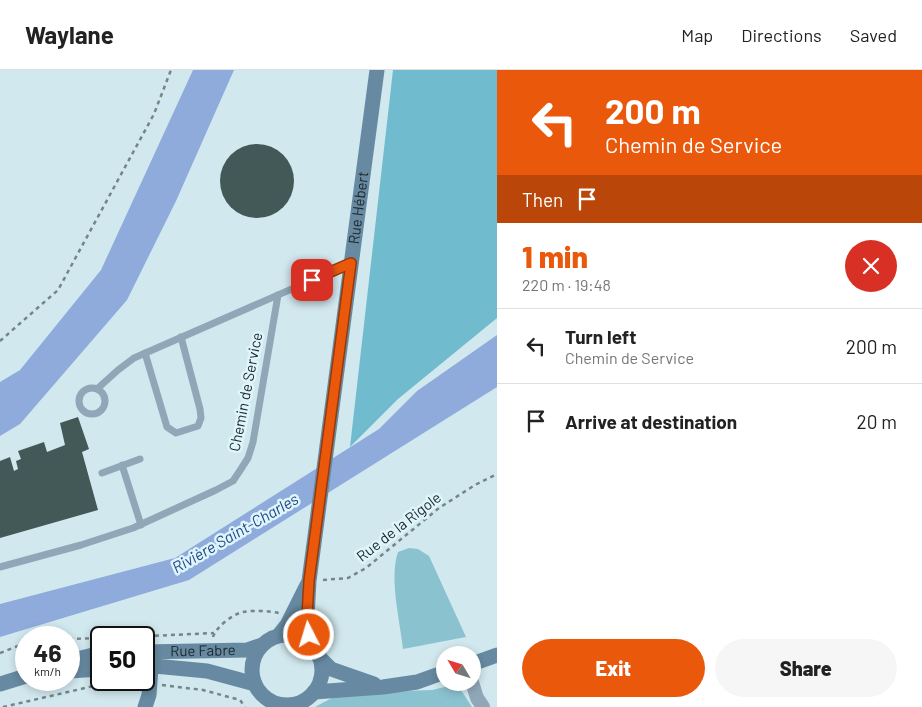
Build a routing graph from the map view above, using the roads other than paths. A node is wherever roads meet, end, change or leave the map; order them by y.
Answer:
1 (377, 70) edge
2 (351, 263) junction
3 (278, 295) junction
4 (181, 337) junction
5 (145, 353) junction
6 (97, 389) dead end
7 (140, 459) dead end
8 (122, 465) junction
9 (102, 473) dead end
10 (141, 525) junction
11 (0, 567) edge
12 (309, 581) junction
13 (279, 635) junction
14 (262, 645) junction
15 (316, 651) junction
16 (497, 655) edge
17 (155, 657) edge
18 (155, 660) edge
19 (481, 661) edge
20 (436, 675) edge
21 (15, 679) edge
22 (0, 684) edge
23 (255, 684) junction
24 (383, 686) junction
25 (149, 691) edge
26 (475, 691) edge
27 (314, 692) junction
28 (265, 702) edge
29 (292, 706) edge
30 (145, 707) edge
31 (482, 707) edge

1 - 2 main road, Rue Hébert
2 - 3 lane, Chemin de Service
2 - 12 main road, Rue Hébert
3 - 4 lane, Chemin de Service
3 - 10 lane, Chemin de Service
4 - 5 lane, Chemin de Service
4 - 5 lane
5 - 6 lane, Chemin de Service
7 - 8 lane
8 - 9 lane
8 - 10 lane
10 - 11 lane, Chemin de Service
12 - 13 main road, Rue Hébert
12 - 15 main road, Rue Hébert
13 - 14 main road
13 - 15 main road
14 - 17 main road, Rue Fabre
14 - 23 main road
15 - 24 main road
15 - 27 main road
16 - 19 main road
18 - 23 main road, Rue Fabre
20 - 24 main road
21 - 22 main road
23 - 28 main road
24 - 27 main road
25 - 30 main road
26 - 31 street
27 - 29 main road
28 - 29 main road

